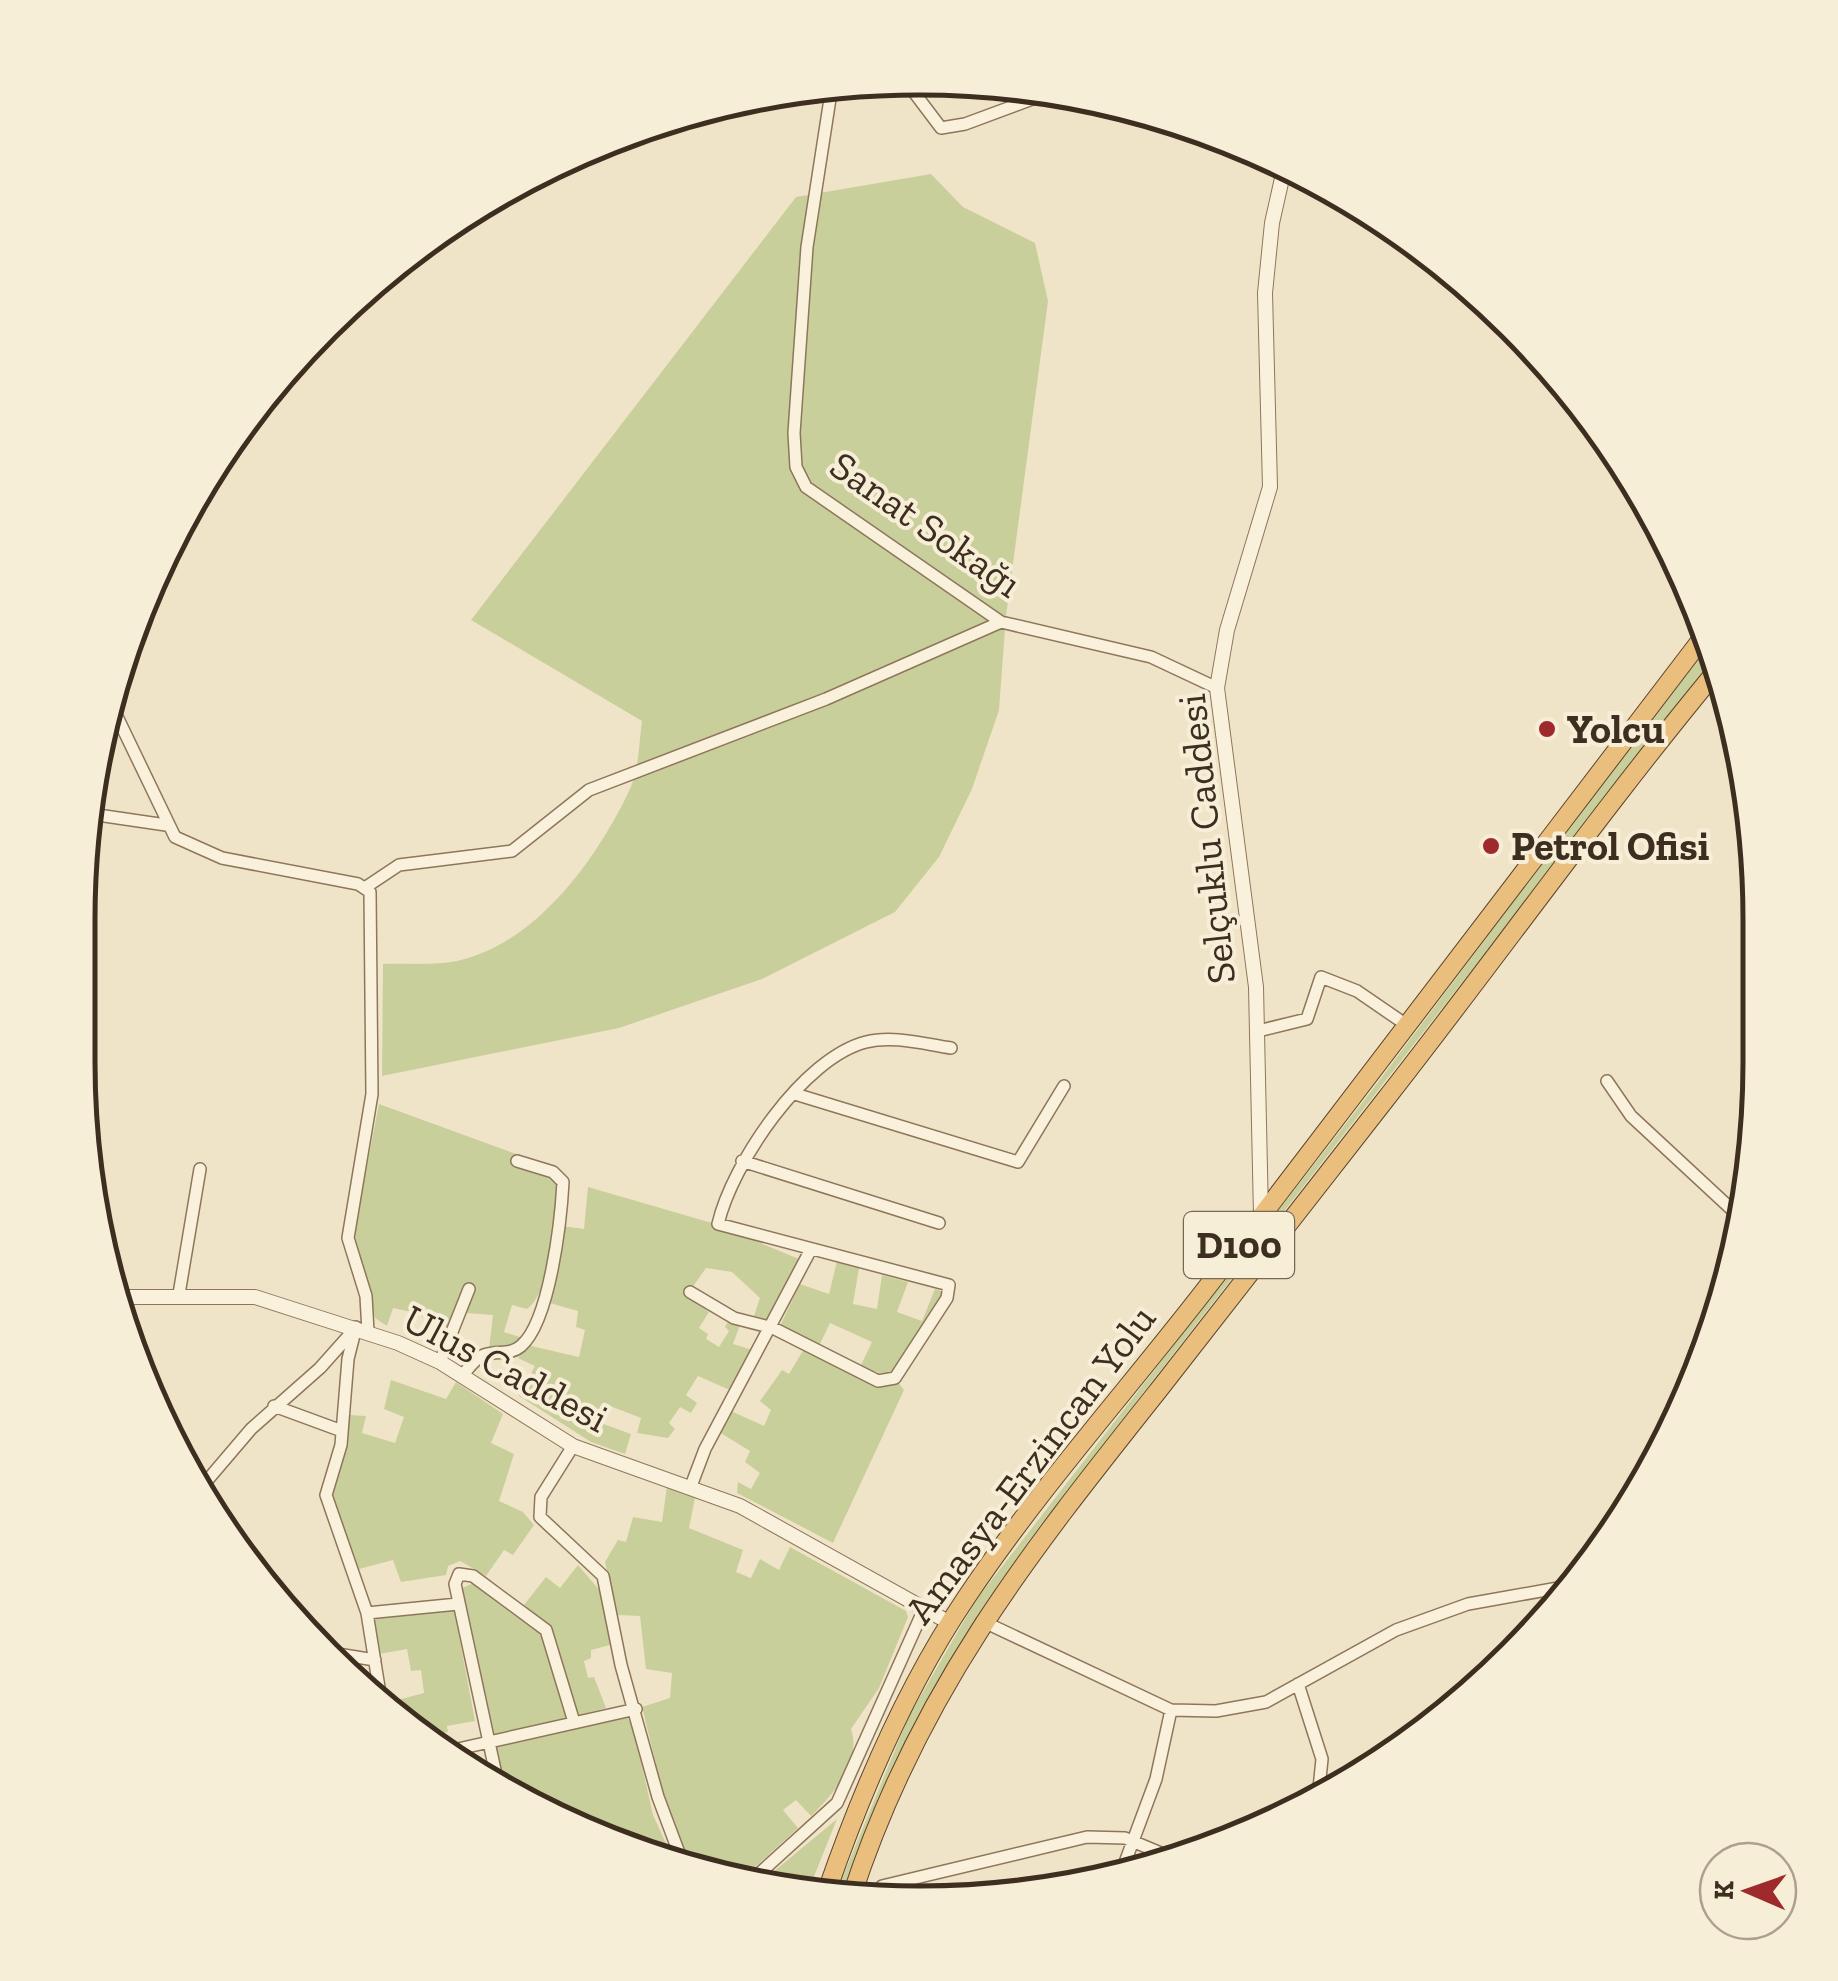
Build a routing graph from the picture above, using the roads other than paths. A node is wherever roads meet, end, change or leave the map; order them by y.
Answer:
1 (916, 95) edge
2 (830, 100) edge
3 (1025, 102) edge
4 (1282, 179) edge
5 (1001, 622) junction
6 (1696, 646) edge
7 (1708, 682) edge
8 (1217, 688) junction
9 (119, 722) edge
10 (102, 816) edge
11 (166, 826) junction
12 (366, 887) junction
13 (1408, 1026) junction
14 (1258, 1032) junction
15 (951, 1048) dead end
16 (1607, 1081) dead end
17 (1064, 1086) dead end
18 (795, 1094) junction
19 (742, 1160) junction
20 (517, 1161) dead end
21 (200, 1168) dead end
22 (1730, 1208) edge
23 (1261, 1215) junction
24 (939, 1223) dead end
25 (810, 1251) junction
26 (469, 1289) dead end
27 (690, 1292) dead end
28 (178, 1294) junction
29 (130, 1296) edge
30 (773, 1328) junction
31 (362, 1330) junction
32 (440, 1362) junction
33 (462, 1376) junction
34 (274, 1406) junction
35 (342, 1431) junction
36 (573, 1446) junction
37 (208, 1479) edge
38 (691, 1486) junction
39 (1552, 1589) edge
40 (458, 1604) junction
41 (924, 1609) junction
42 (368, 1613) junction
43 (982, 1622) junction
44 (950, 1623) junction
45 (348, 1656) edge
46 (375, 1660) junction
47 (379, 1684) edge
48 (1298, 1684) junction
49 (636, 1710) junction
50 (1171, 1710) junction
51 (574, 1722) junction
52 (486, 1742) junction
53 (463, 1748) edge
54 (493, 1767) edge
55 (1320, 1782) edge
56 (1134, 1842) junction
57 (678, 1850) edge
58 (1155, 1851) edge
59 (1127, 1859) edge
60 (763, 1871) edge
61 (831, 1881) edge
62 (856, 1883) edge
63 (887, 1885) edge

1 - 3 street
2 - 5 street, Sanat Sokağı
4 - 8 street, Selçuklu Caddesi
5 - 8 street, Sanat Sokağı
5 - 12 street
6 - 13 highway, Amasya-Erzincan Yolu / D100
7 - 43 highway, Amasya-Erzincan Yolu / D100
8 - 14 street, Selçuklu Caddesi
9 - 11 street
10 - 11 street
11 - 12 street
12 - 31 street
13 - 14 street
13 - 23 highway, Amasya-Erzincan Yolu / D100
14 - 23 street, Selçuklu Caddesi
15 - 18 street
16 - 22 street
17 - 18 street
18 - 19 street
19 - 24 street
19 - 25 street
20 - 33 street
21 - 28 street
23 - 44 highway, Amasya-Erzincan Yolu / D100
25 - 30 street
25 - 30 street
26 - 32 street
27 - 30 street
28 - 29 street, Ulus Caddesi
28 - 31 street, Ulus Caddesi
30 - 38 street
31 - 32 street, Ulus Caddesi
31 - 34 street
31 - 35 street
32 - 33 street, Ulus Caddesi
33 - 36 street, Ulus Caddesi
34 - 35 street
34 - 37 street
35 - 42 street
36 - 38 street, Ulus Caddesi
36 - 49 street
38 - 41 street, Ulus Caddesi
39 - 48 street
40 - 42 street
40 - 51 street
40 - 52 street
41 - 44 street, Ulus Caddesi
41 - 60 street
42 - 46 street
43 - 50 street
43 - 62 highway, Amasya-Erzincan Yolu / D100
44 - 61 highway, Amasya-Erzincan Yolu / D100
45 - 46 street
46 - 47 street
48 - 50 street
48 - 55 street
49 - 51 street
49 - 57 street
50 - 56 street
51 - 52 street
52 - 53 street
52 - 54 street
56 - 58 street
56 - 59 street
56 - 63 street

